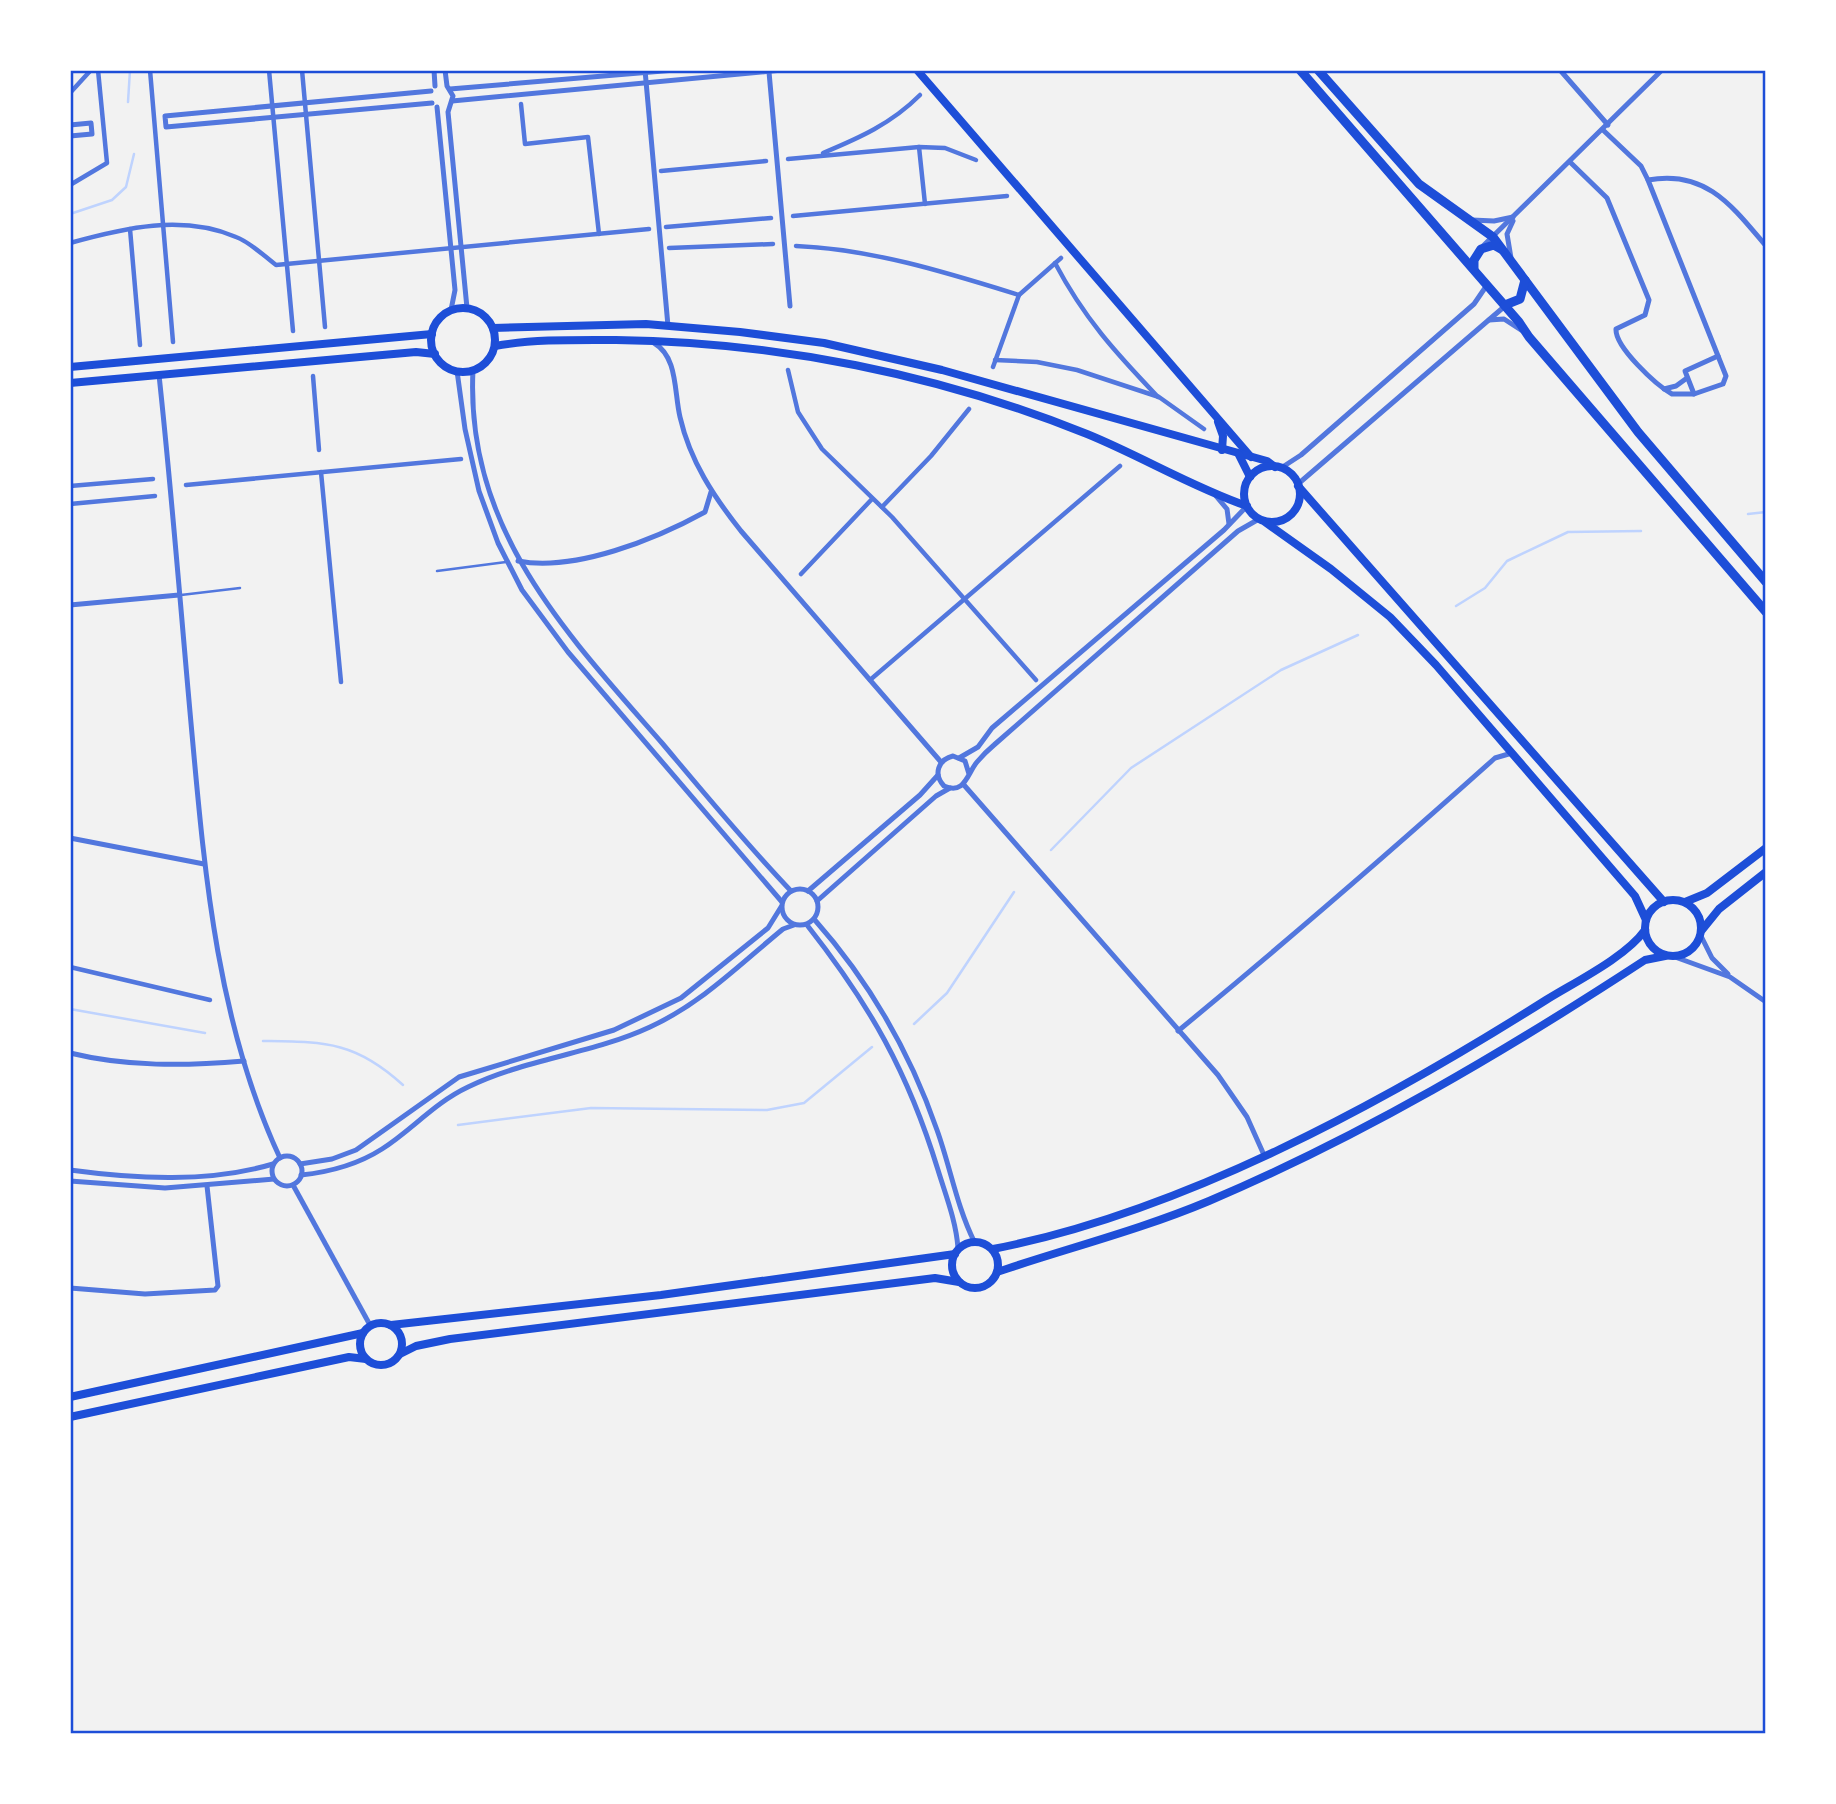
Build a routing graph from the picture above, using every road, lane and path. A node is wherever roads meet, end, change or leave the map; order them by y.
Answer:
1 (91, 70) edge
2 (98, 70) edge
3 (150, 70) edge
4 (269, 70) edge
5 (302, 70) edge
6 (434, 70) edge
7 (444, 70) edge
8 (675, 70) edge
9 (782, 70) edge
10 (917, 70) edge
11 (1300, 70) edge
12 (1318, 70) edge
13 (1560, 70) edge
14 (1662, 70) edge
15 (645, 71) edge
16 (769, 72) junction
17 (646, 84) junction
18 (449, 88) junction
19 (433, 89) junction
20 (70, 93) edge
21 (920, 95) dead end
22 (304, 102) junction
23 (450, 104) junction
24 (521, 104) dead end
25 (272, 105) junction
26 (434, 105) junction
27 (306, 116) junction
28 (273, 119) junction
29 (70, 125) edge
30 (1606, 127) junction
31 (70, 136) edge
32 (919, 147) junction
33 (816, 156) junction
34 (788, 159) dead end
35 (976, 160) dead end
36 (766, 161) dead end
37 (1571, 163) junction
38 (661, 171) dead end
39 (1648, 180) junction
40 (70, 185) edge
41 (1007, 196) dead end
42 (925, 204) junction
43 (793, 216) dead end
44 (1516, 216) junction
45 (771, 218) dead end
46 (1472, 220) junction
47 (162, 225) junction
48 (666, 228) dead end
49 (130, 229) junction
50 (649, 229) dead end
51 (599, 234) junction
52 (1493, 237) junction
53 (70, 243) edge
54 (773, 244) dead end
55 (796, 246) dead end
56 (1766, 246) edge
57 (669, 248) dead end
58 (451, 249) junction
59 (460, 249) junction
60 (1481, 249) junction
61 (1504, 250) junction
62 (1061, 258) dead end
63 (1512, 261) junction
64 (318, 262) junction
65 (1055, 263) junction
66 (287, 265) junction
67 (1474, 268) junction
68 (1525, 278) junction
69 (1487, 285) junction
70 (1019, 295) junction
71 (1506, 305) junction
72 (790, 306) dead end
73 (467, 308) junction
74 (452, 310) junction
75 (1489, 320) junction
76 (668, 326) junction
77 (325, 327) dead end
78 (493, 328) junction
79 (293, 331) dead end
80 (432, 334) junction
81 (1529, 337) junction
82 (649, 340) junction
83 (173, 342) dead end
84 (140, 345) dead end
85 (495, 346) junction
86 (435, 354) junction
87 (1718, 356) junction
88 (995, 360) junction
89 (70, 367) edge
90 (993, 368) dead end
91 (473, 370) junction
92 (788, 370) dead end
93 (457, 371) junction
94 (159, 375) junction
95 (313, 376) dead end
96 (1687, 378) junction
97 (70, 383) edge
98 (1664, 389) junction
99 (1694, 394) junction
100 (1159, 397) junction
101 (969, 409) dead end
102 (1217, 420) junction
103 (1204, 429) dead end
104 (319, 450) dead end
105 (1222, 450) junction
106 (1239, 455) junction
107 (1252, 457) junction
108 (461, 460) dead end
109 (1120, 467) dead end
110 (1278, 467) junction
111 (321, 472) junction
112 (1250, 477) junction
113 (153, 479) dead end
114 (186, 485) dead end
115 (1298, 485) junction
116 (70, 486) edge
117 (711, 492) junction
118 (155, 496) dead end
119 (1216, 496) junction
120 (872, 499) junction
121 (70, 504) edge
122 (1247, 506) junction
123 (882, 507) junction
124 (1262, 520) junction
125 (1228, 525) junction
126 (518, 561) junction
127 (506, 562) junction
128 (437, 570) dead end
129 (801, 574) dead end
130 (1766, 582) edge
131 (240, 588) dead end
132 (179, 595) junction
133 (965, 597) junction
134 (70, 605) edge
135 (1766, 612) edge
136 (870, 680) junction
137 (1036, 680) dead end
138 (341, 682) dead end
139 (1511, 753) junction
140 (959, 758) junction
141 (942, 762) junction
142 (969, 774) junction
143 (938, 775) junction
144 (964, 785) junction
145 (950, 788) junction
146 (70, 838) edge
147 (1766, 848) edge
148 (204, 864) junction
149 (1766, 872) edge
150 (791, 891) junction
151 (808, 891) junction
152 (817, 901) junction
153 (1664, 901) junction
154 (1685, 902) junction
155 (782, 904) junction
156 (814, 919) junction
157 (1646, 920) junction
158 (794, 925) junction
159 (807, 925) junction
160 (1645, 930) junction
161 (1701, 933) junction
162 (1670, 956) junction
163 (70, 967) edge
164 (1730, 977) junction
165 (210, 1000) dead end
166 (1766, 1002) edge
167 (1178, 1031) junction
168 (70, 1053) edge
169 (244, 1062) junction
170 (1264, 1155) junction
171 (280, 1158) junction
172 (273, 1164) junction
173 (300, 1164) junction
174 (70, 1170) edge
175 (301, 1175) junction
176 (274, 1179) junction
177 (70, 1181) edge
178 (293, 1185) junction
179 (207, 1186) junction
180 (974, 1241) junction
181 (993, 1249) junction
182 (957, 1251) junction
183 (998, 1272) junction
184 (959, 1282) junction
185 (70, 1288) edge
186 (370, 1325) junction
187 (391, 1325) junction
188 (363, 1333) junction
189 (400, 1354) junction
190 (366, 1359) junction
191 (70, 1397) edge
192 (70, 1418) edge

1 - 20 street
2 - 40 street
3 - 47 street
4 - 25 street
5 - 22 street
6 - 19 street
7 - 18 street
8 - 15 street
9 - 16 street
10 - 102 main road
11 - 67 main road
12 - 46 main road
13 - 30 street
14 - 30 street
15 - 17 street
15 - 18 street
16 - 17 street
16 - 72 street
17 - 23 street
17 - 76 street
18 - 19 street
18 - 23 street
19 - 22 street
19 - 26 street
21 - 33 street
22 - 25 street
22 - 27 street
23 - 26 street
23 - 59 street
24 - 51 street
25 - 28 street
25 - 28 street
26 - 27 street
26 - 58 street
27 - 28 street
27 - 64 street
28 - 66 street
29 - 31 street
30 - 37 street
30 - 39 street
32 - 33 street
32 - 35 street
32 - 42 street
33 - 34 street
36 - 38 street
37 - 44 street
37 - 98 street
39 - 56 street
39 - 87 street
41 - 42 street
42 - 43 street
44 - 46 street
44 - 52 street
44 - 63 street
45 - 48 street
46 - 52 main road
47 - 49 street
47 - 66 street
47 - 83 street
49 - 53 street
49 - 84 street
50 - 51 street
51 - 59 street
52 - 60 street
52 - 61 main road
54 - 57 street
55 - 70 street
58 - 59 street
58 - 64 street
58 - 74 street
59 - 73 street
60 - 61 main road
60 - 67 main road
61 - 63 main road
62 - 65 street
63 - 68 main road
64 - 66 street
64 - 77 street
65 - 70 street
65 - 100 street
66 - 79 street
67 - 69 main road
68 - 71 main road
68 - 130 main road
69 - 71 main road
69 - 110 street
70 - 88 street
71 - 75 street
71 - 81 main road
73 - 74 main road
73 - 78 main road
74 - 80 main road
75 - 81 street
75 - 115 street
76 - 78 main road
76 - 105 main road
78 - 85 main road
80 - 86 main road
80 - 89 main road
81 - 135 main road
82 - 85 main road
82 - 117 street
82 - 119 main road
85 - 91 main road
86 - 93 main road
86 - 94 main road
87 - 96 street
87 - 99 street
88 - 90 street
88 - 100 street
91 - 93 main road
91 - 126 street
92 - 120 street
93 - 127 street
94 - 97 main road
94 - 132 street
95 - 104 street
96 - 98 street
96 - 99 street
98 - 99 street
100 - 103 street
101 - 123 street
102 - 105 main road
102 - 107 main road
105 - 106 main road
106 - 107 main road
106 - 112 main road
107 - 110 main road
108 - 111 street
109 - 133 street
110 - 112 main road
110 - 115 main road
111 - 114 street
111 - 138 street
112 - 122 main road
113 - 116 street
115 - 124 main road
115 - 153 main road
117 - 126 street
117 - 136 street
118 - 121 street
119 - 122 main road
119 - 125 street
120 - 123 street
120 - 129 street
122 - 124 main road
122 - 125 street
123 - 133 street
124 - 139 main road
124 - 142 street
125 - 140 street
126 - 150 street
127 - 128 lane
127 - 155 street
131 - 132 lane
132 - 134 street
132 - 148 street
133 - 136 street
133 - 137 street
136 - 141 street
139 - 157 main road
139 - 167 street
140 - 141 street
140 - 142 street
141 - 143 street
142 - 144 street
143 - 145 street
143 - 151 street
144 - 145 street
144 - 167 street
145 - 152 street
146 - 148 street
147 - 154 main road
148 - 169 street
149 - 161 main road
150 - 151 street
150 - 155 street
151 - 152 street
152 - 156 street
153 - 154 main road
153 - 157 main road
154 - 161 main road
155 - 158 street
155 - 173 street
156 - 159 street
156 - 180 street
157 - 160 main road
158 - 159 street
158 - 175 street
159 - 182 street
160 - 162 main road
160 - 170 main road
161 - 162 main road
161 - 164 street
162 - 164 street
162 - 183 main road
163 - 165 street
164 - 166 street
167 - 170 street
168 - 169 street
169 - 171 street
170 - 181 main road
171 - 172 street
171 - 173 street
172 - 174 street
172 - 176 street
173 - 175 street
175 - 178 street
176 - 178 street
176 - 179 street
177 - 179 street
178 - 186 street
179 - 185 street
180 - 181 main road
180 - 182 main road
181 - 183 main road
182 - 184 main road
182 - 187 main road
183 - 184 main road
184 - 189 main road
186 - 187 main road
186 - 188 main road
187 - 189 main road
188 - 190 main road
188 - 191 main road
189 - 190 main road
190 - 192 main road

